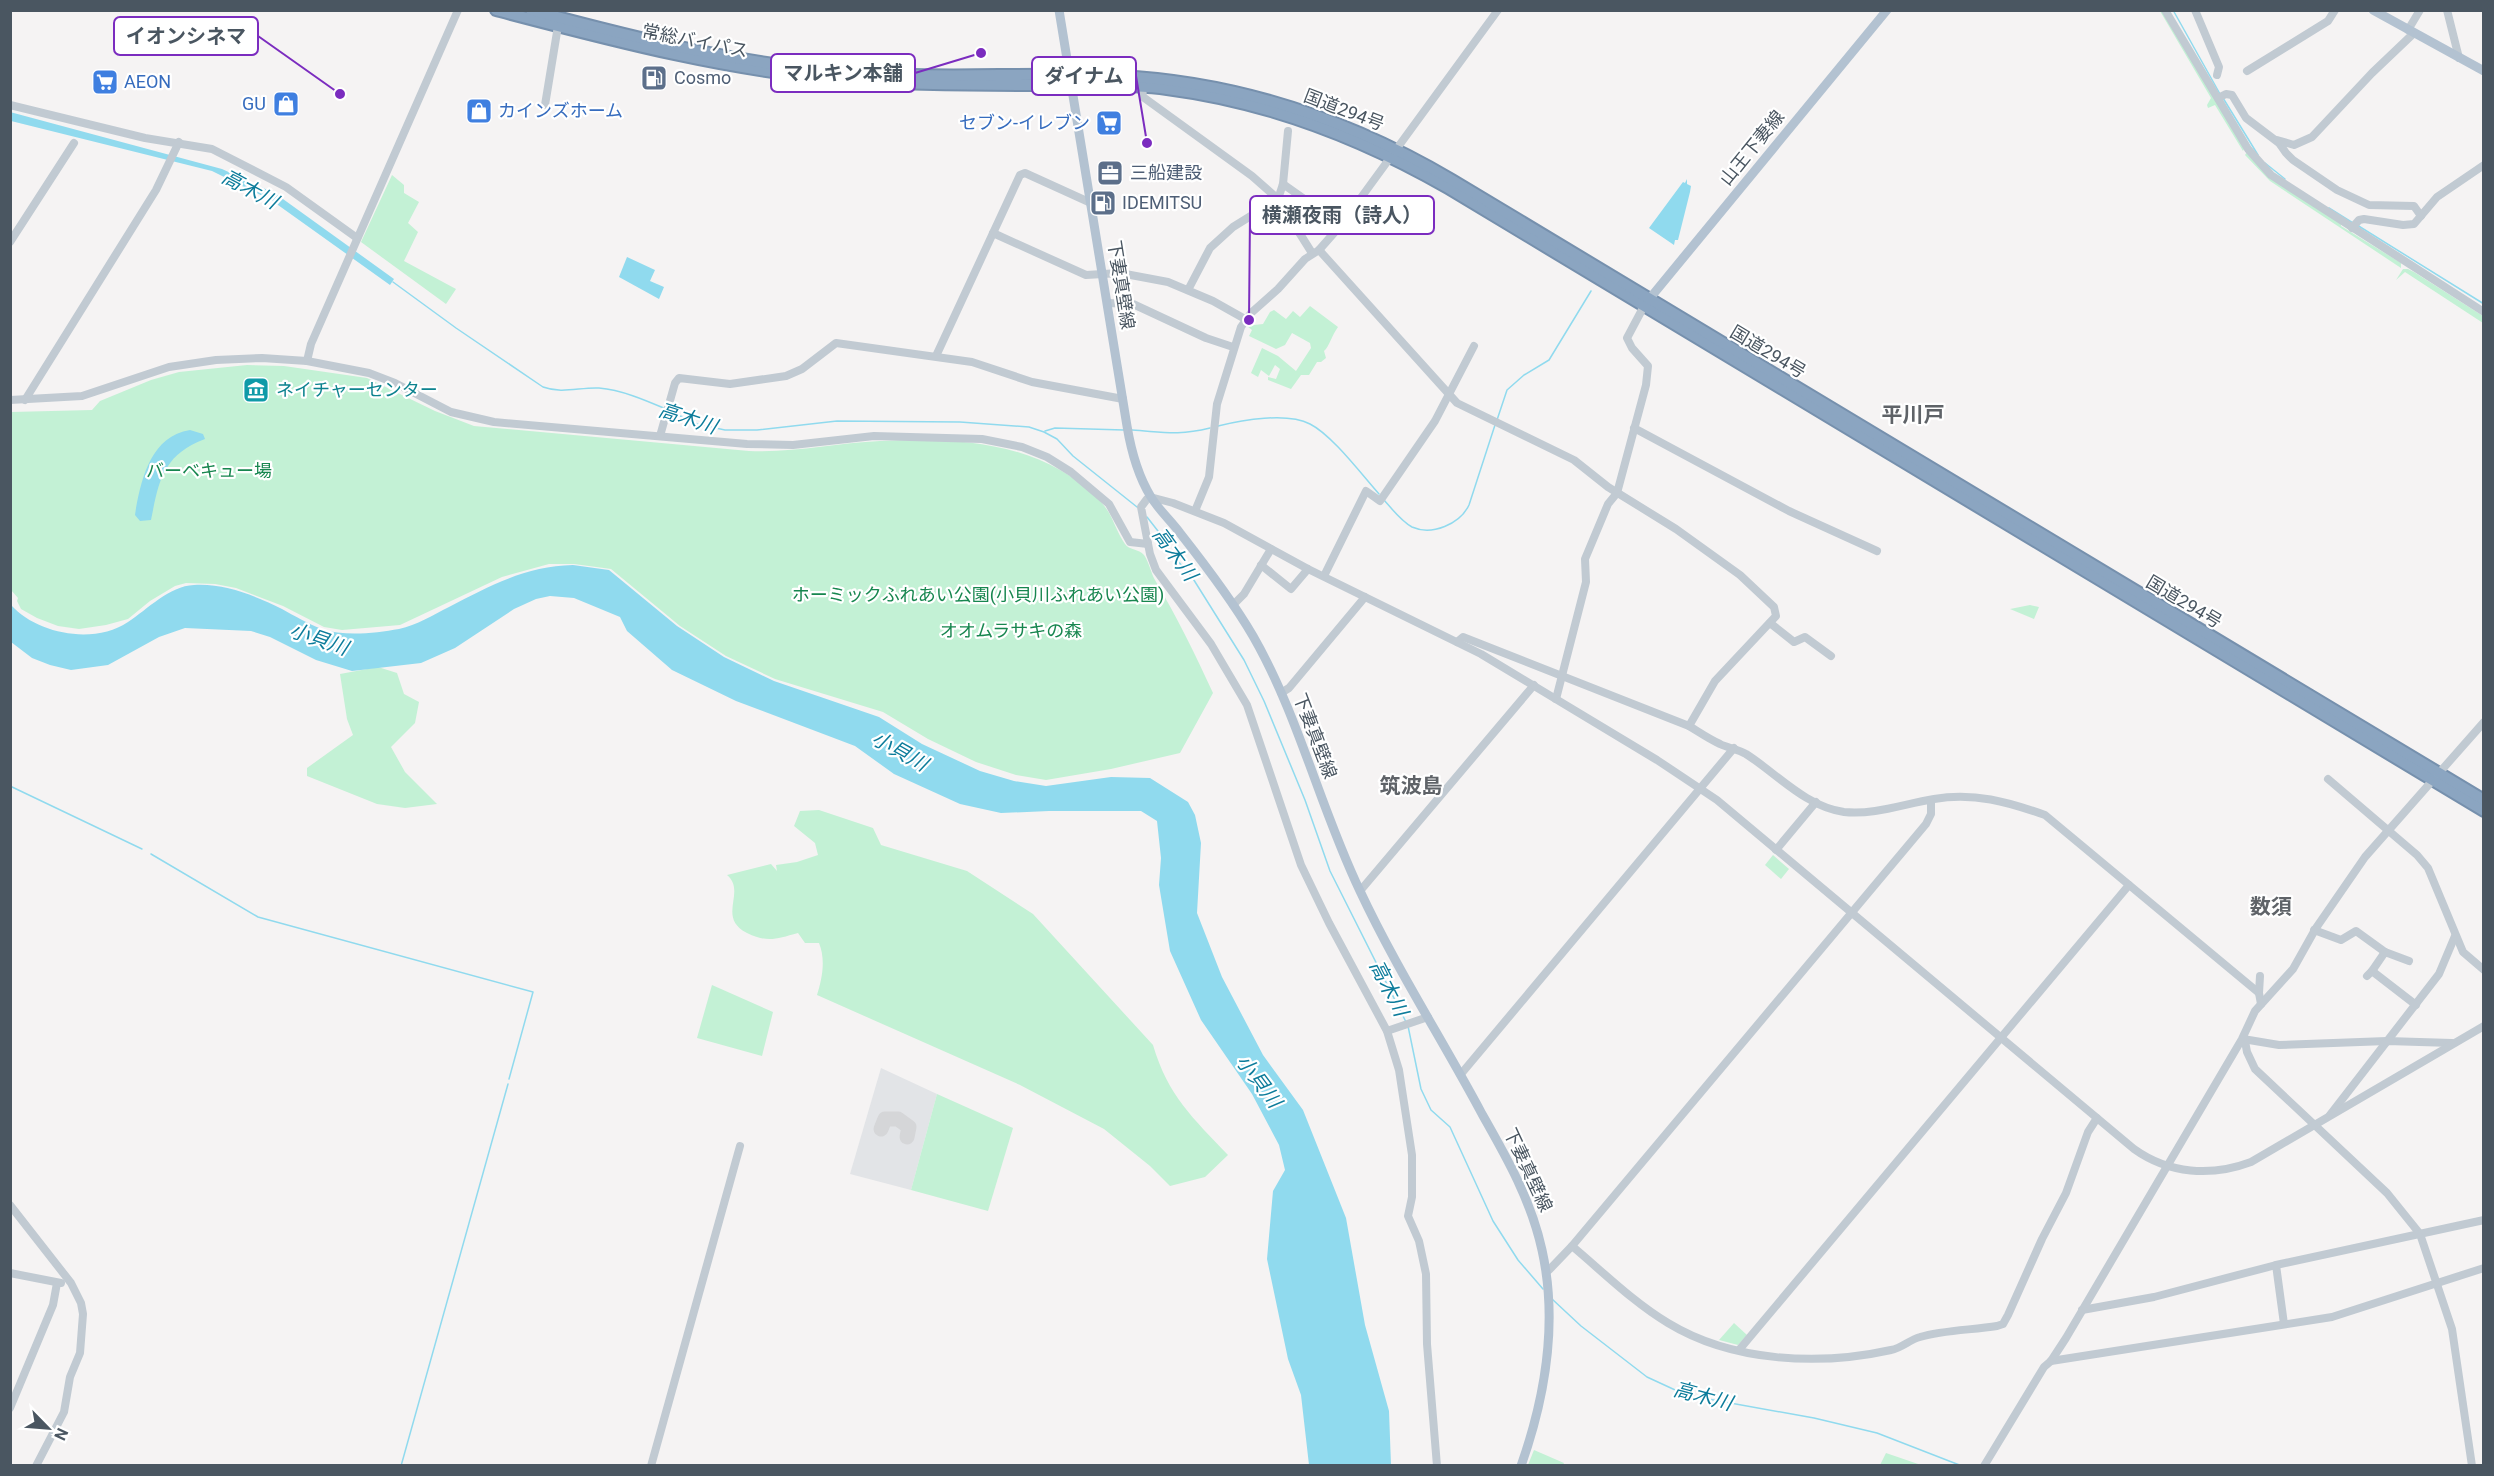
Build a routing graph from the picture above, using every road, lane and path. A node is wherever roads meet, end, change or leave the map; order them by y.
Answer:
1 (458, 10) edge
2 (496, 10) edge
3 (531, 10) edge
4 (1059, 10) edge
5 (1498, 10) edge
6 (1887, 10) edge
7 (2164, 10) edge
8 (2195, 10) edge
9 (2335, 10) edge
10 (2373, 10) edge
11 (2420, 10) edge
12 (2446, 10) edge
13 (558, 26) junction
14 (2411, 31) junction
15 (2459, 58) junction
16 (2247, 71) dead end
17 (2484, 71) edge
18 (986, 75) joint
19 (2217, 75) dead end
20 (1070, 80) junction
21 (1142, 87) junction
22 (2218, 98) junction
23 (10, 105) edge
24 (545, 105) dead end
25 (1288, 131) dead end
26 (2270, 137) junction
27 (74, 143) dead end
28 (178, 146) junction
29 (1394, 153) junction
30 (2484, 165) edge
31 (1283, 184) junction
32 (1278, 199) junction
33 (1091, 203) junction
34 (2421, 216) junction
35 (1341, 225) junction
36 (2352, 228) junction
37 (993, 233) junction
38 (356, 240) junction
39 (10, 242) edge
40 (1315, 252) junction
41 (1102, 275) junction
42 (1188, 290) junction
43 (1107, 303) junction
44 (1646, 303) junction
45 (2484, 312) edge
46 (1245, 319) junction
47 (1474, 346) dead end
48 (1233, 347) junction
49 (936, 356) junction
50 (307, 361) junction
51 (1450, 395) junction
52 (1123, 399) junction
53 (10, 400) edge
54 (25, 400) junction
55 (1634, 428) junction
56 (660, 436) junction
57 (1617, 493) junction
58 (1151, 498) junction
59 (1195, 511) junction
60 (1148, 544) junction
61 (1271, 549) junction
62 (1877, 551) dead end
63 (1261, 565) junction
64 (1308, 569) junction
65 (1324, 576) junction
66 (1365, 597) junction
67 (1233, 605) junction
68 (1770, 623) junction
69 (1457, 642) junction
70 (1831, 656) dead end
71 (1563, 675) junction
72 (1534, 686) junction
73 (1281, 693) junction
74 (1556, 699) junction
75 (2484, 722) edge
76 (1689, 726) junction
77 (1734, 748) junction
78 (2436, 776) junction
79 (2328, 779) dead end
80 (1699, 788) junction
81 (1931, 800) junction
82 (2484, 800) edge
83 (1816, 802) junction
84 (2484, 811) edge
85 (2387, 830) junction
86 (1776, 850) junction
87 (2129, 885) junction
88 (1360, 891) junction
89 (1851, 913) junction
90 (2314, 930) junction
91 (2455, 936) junction
92 (2385, 952) junction
93 (2409, 961) dead end
94 (2484, 970) edge
95 (2260, 976) dead end
96 (2259, 993) junction
97 (2261, 1004) junction
98 (2416, 1005) junction
99 (1425, 1018) junction
100 (2484, 1026) edge
101 (1388, 1031) junction
102 (2000, 1038) junction
103 (2243, 1040) junction
104 (2387, 1041) junction
105 (2453, 1043) junction
106 (1461, 1074) junction
107 (2097, 1118) junction
108 (2327, 1119) junction
109 (2315, 1126) junction
110 (740, 1146) dead end
111 (2167, 1166) junction
112 (10, 1205) edge
113 (2484, 1220) edge
114 (2420, 1234) junction
115 (1572, 1246) junction
116 (2276, 1265) junction
117 (2484, 1268) edge
118 (10, 1273) edge
119 (1546, 1273) junction
120 (2437, 1281) junction
121 (57, 1283) junction
122 (71, 1283) junction
123 (2082, 1310) junction
124 (2284, 1324) junction
125 (1739, 1350) junction
126 (2051, 1361) junction
127 (10, 1408) edge
128 (1984, 1465) edge
129 (36, 1466) edge
130 (651, 1466) edge
131 (1437, 1466) edge
132 (1521, 1466) edge
133 (2472, 1466) edge

1 - 38 street
2 - 13 highway, 常総バイパス
3 - 18 highway, 常総バイパス
4 - 20 main road, 下妻真壁線
5 - 29 street
6 - 44 main road, 山王下妻線
7 - 22 street
8 - 19 street
9 - 16 street
10 - 14 main road
11 - 14 street
12 - 15 street
13 - 20 highway, 常総バイパス
13 - 24 street
14 - 15 main road
14 - 26 street
15 - 17 main road
18 - 20 highway, 国道294号
20 - 21 highway, 国道294号
20 - 29 highway, 国道294号
20 - 33 main road, 下妻真壁線
21 - 29 highway, 国道294号
21 - 32 street
22 - 26 street
22 - 36 street
23 - 28 street
25 - 31 street
26 - 34 street
27 - 39 street
28 - 38 street
28 - 54 street
29 - 35 street
29 - 44 highway, 国道294号
30 - 34 street
31 - 32 street
31 - 35 street
32 - 40 street
32 - 42 street
33 - 37 street
33 - 41 main road, 下妻真壁線
34 - 36 street
35 - 40 street
36 - 45 street
37 - 41 street
37 - 49 street
38 - 50 street
40 - 46 street
40 - 51 street
41 - 42 street
41 - 43 main road, 下妻真壁線
42 - 46 street
43 - 48 street
43 - 52 main road, 下妻真壁線
44 - 55 street
44 - 78 highway, 国道294号
46 - 48 street
47 - 51 street
48 - 59 street
49 - 52 street
49 - 56 street
50 - 54 street
50 - 56 street
51 - 57 street
51 - 65 street
52 - 58 main road, 下妻真壁線
53 - 54 street
55 - 57 street
55 - 62 street
56 - 60 street
57 - 68 street
57 - 71 street
58 - 59 street
58 - 60 street
58 - 67 main road, 下妻真壁線
59 - 61 street
60 - 101 street
61 - 63 street
61 - 64 street
63 - 64 street
63 - 67 street
64 - 65 street
65 - 66 street
66 - 69 street
66 - 73 street
67 - 73 main road, 下妻真壁線
68 - 70 street
68 - 76 street
69 - 71 street
69 - 72 street
71 - 74 street
71 - 76 street
72 - 74 street
72 - 88 street
73 - 88 main road, 下妻真壁線
74 - 80 street
75 - 78 street
76 - 77 street
77 - 80 street
77 - 83 street
78 - 82 highway, 国道294号
78 - 84 highway, 国道294号
78 - 85 street
79 - 85 street
80 - 86 street
80 - 106 street
81 - 83 street
81 - 87 street
81 - 89 street
83 - 86 street
85 - 90 street
85 - 91 street
86 - 89 street
87 - 96 street
87 - 102 street
88 - 99 main road, 下妻真壁線
89 - 102 street
89 - 115 street
90 - 92 street
90 - 97 street
91 - 94 street
91 - 98 street
92 - 93 street
92 - 98 street
95 - 96 street
96 - 97 street
97 - 103 street
98 - 104 street
99 - 101 street
99 - 106 main road, 下妻真壁線
100 - 105 street
101 - 131 street
102 - 107 street
102 - 125 street
103 - 104 street
103 - 109 street
103 - 111 street
104 - 105 street
104 - 108 street
105 - 108 street
106 - 119 main road, 下妻真壁線
107 - 111 street
107 - 125 street
108 - 109 street
109 - 111 street
109 - 114 street
110 - 130 street
111 - 123 street
112 - 122 street
113 - 114 street
114 - 116 street
114 - 120 street
115 - 119 street
115 - 125 street
116 - 123 street
116 - 124 street
117 - 120 street
118 - 121 street
119 - 132 main road, 下妻真壁線
120 - 124 street
120 - 133 street
121 - 122 street
121 - 127 street
122 - 129 street
123 - 126 street
124 - 126 street
126 - 128 street

